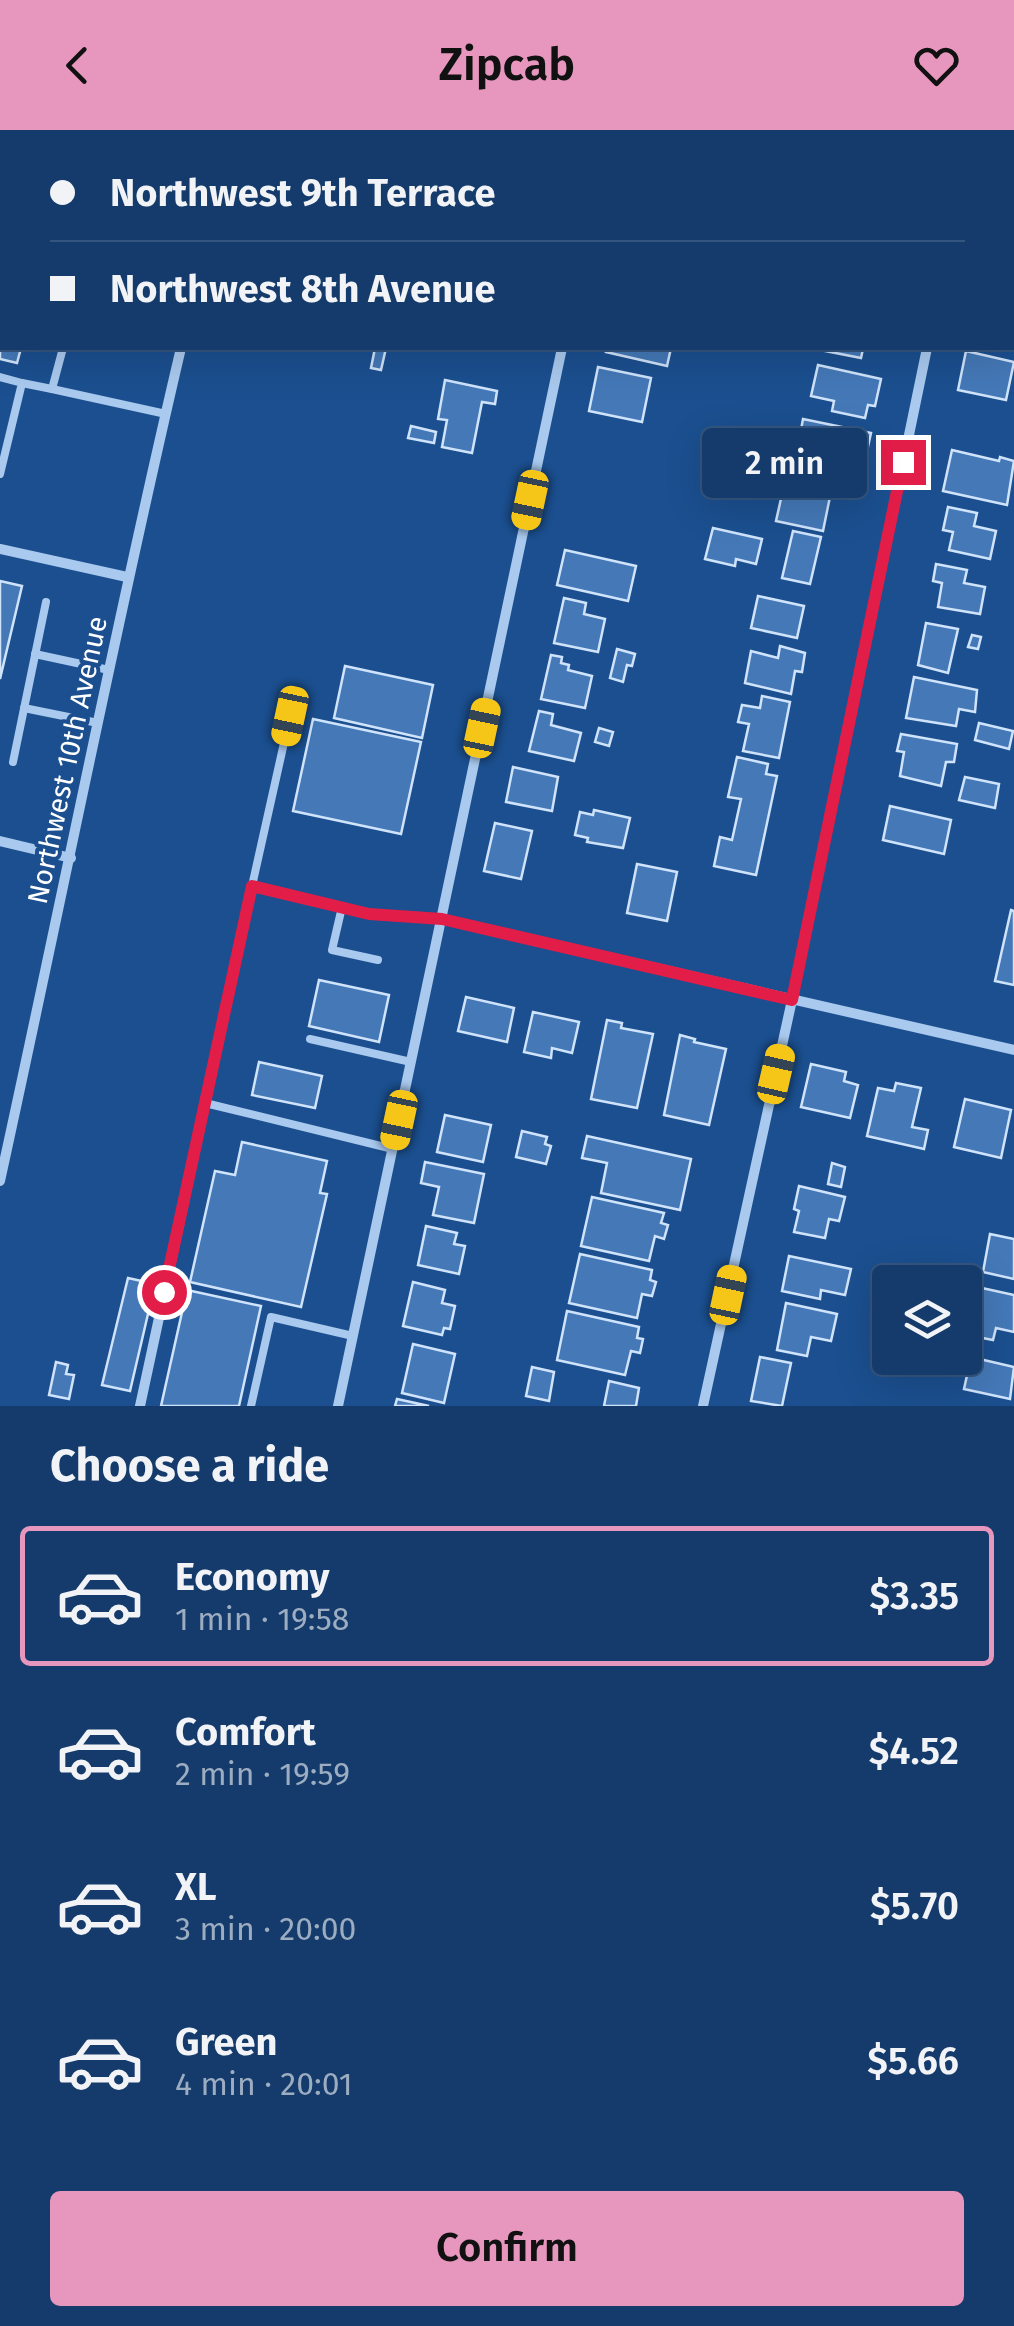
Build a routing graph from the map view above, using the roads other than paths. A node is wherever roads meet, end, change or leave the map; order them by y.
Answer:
1 (62, 350) edge
2 (181, 350) edge
3 (562, 350) edge
4 (926, 350) edge
5 (0, 377) edge
6 (22, 382) junction
7 (52, 389) junction
8 (166, 414) junction
9 (0, 474) edge
10 (0, 549) edge
11 (128, 577) junction
12 (46, 602) dead end
13 (35, 654) junction
14 (109, 670) junction
15 (24, 708) junction
16 (290, 716) dead end
17 (98, 723) junction
18 (13, 762) dead end
19 (0, 842) edge
20 (71, 858) junction
21 (252, 886) junction
22 (342, 907) junction
23 (442, 919) junction
24 (378, 960) dead end
25 (792, 1000) junction
26 (310, 1039) dead end
27 (1014, 1050) edge
28 (411, 1062) junction
29 (205, 1103) junction
30 (393, 1149) junction
31 (0, 1181) edge
32 (353, 1336) junction
33 (140, 1406) edge
34 (251, 1406) edge
35 (338, 1406) edge
36 (703, 1406) edge

1 - 7 lane
2 - 8 street, Northwest 10th Avenue
3 - 23 street
4 - 25 street
5 - 6 lane
6 - 7 lane
6 - 9 lane
7 - 8 lane
8 - 11 street, Northwest 10th Avenue
10 - 11 street
11 - 14 street, Northwest 10th Avenue
12 - 13 lane
13 - 14 lane
13 - 15 lane
14 - 17 street, Northwest 10th Avenue
15 - 17 lane
15 - 18 lane
16 - 21 lane
17 - 20 street, Northwest 10th Avenue
19 - 20 street
20 - 31 street, Northwest 10th Avenue
21 - 22 street
21 - 29 street
22 - 23 street
22 - 24 lane
23 - 25 street
23 - 28 street
25 - 27 street
25 - 36 street
26 - 28 lane
28 - 30 street
29 - 30 lane
29 - 33 street
30 - 32 street
32 - 34 lane
32 - 35 street

